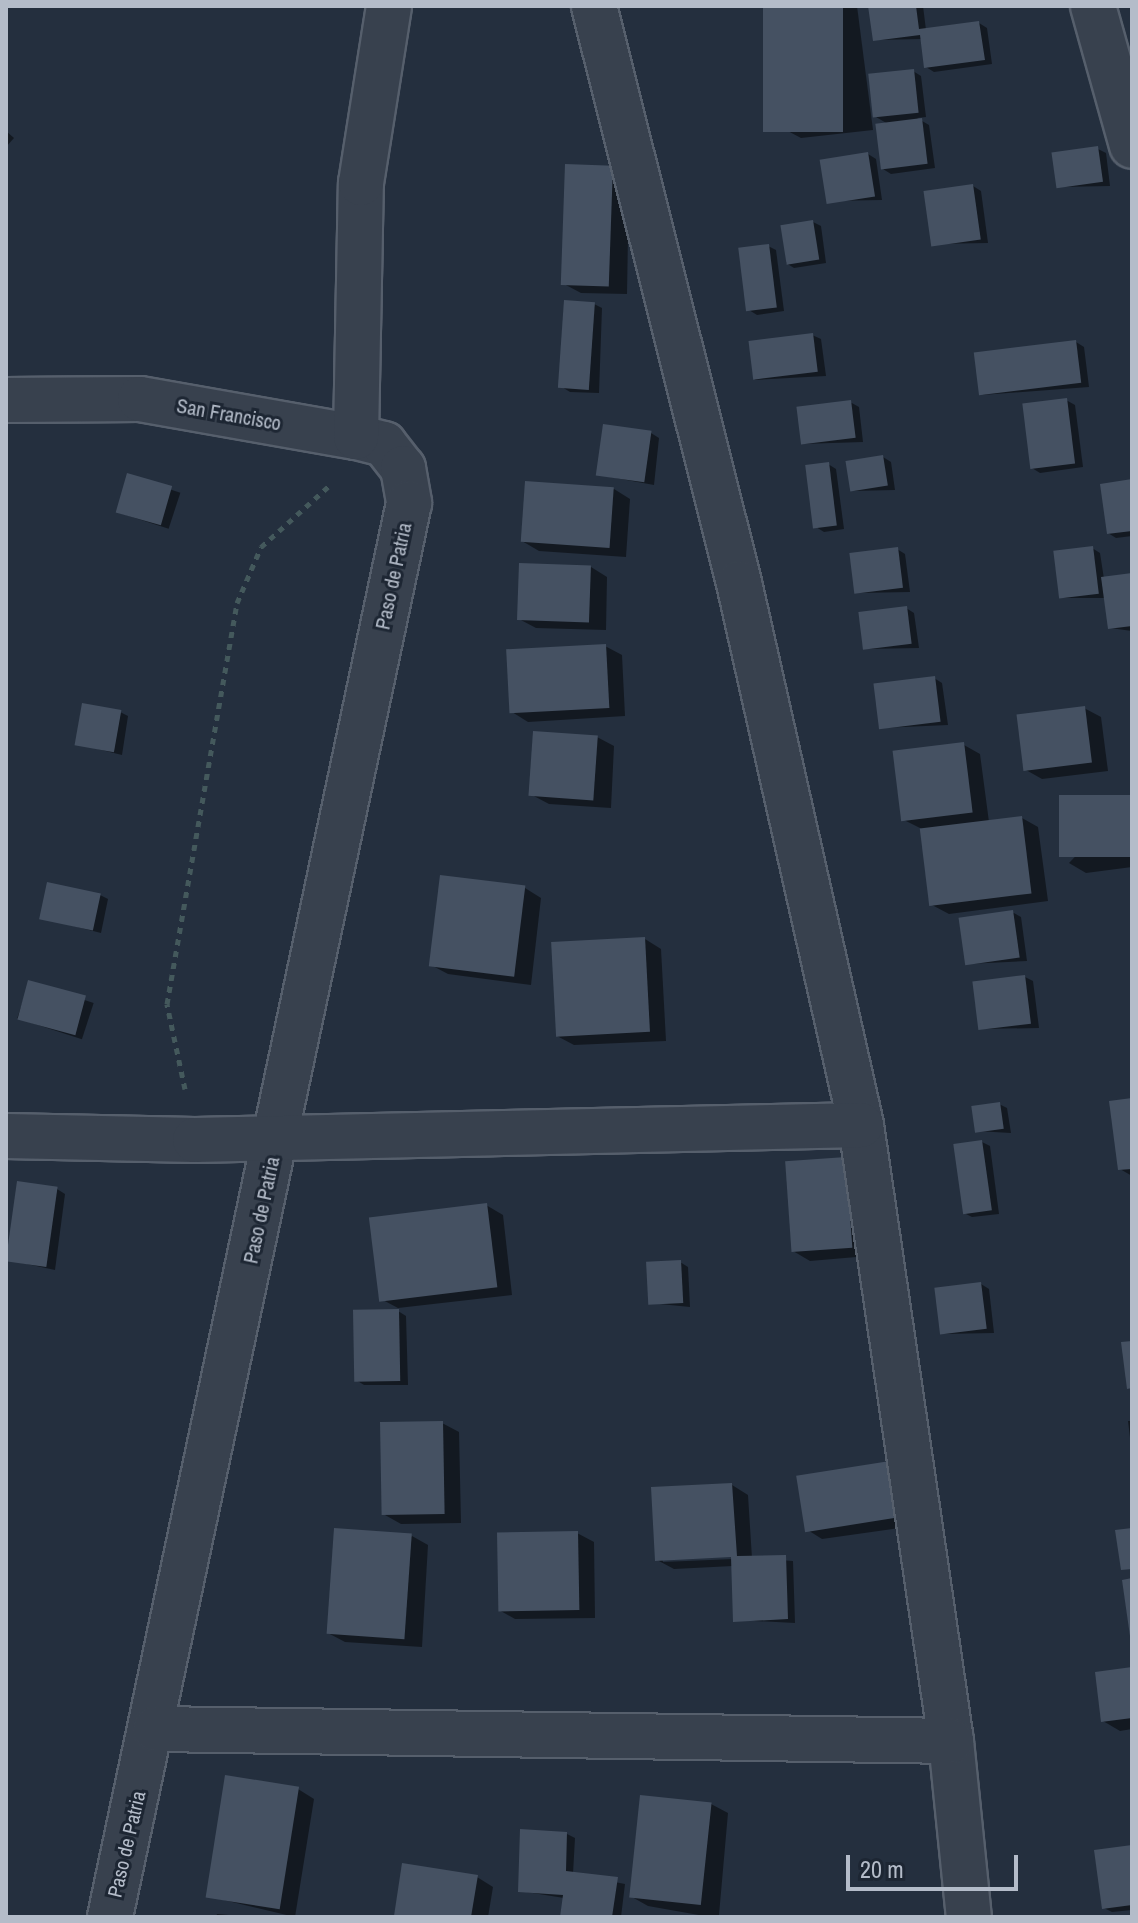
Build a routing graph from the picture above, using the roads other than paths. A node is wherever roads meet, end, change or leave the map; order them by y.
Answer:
1 (389, 6) edge
2 (594, 6) edge
3 (1093, 6) edge
4 (1132, 146) edge
5 (6, 400) edge
6 (356, 437) junction
7 (409, 503) joint
8 (861, 1125) junction
9 (6, 1136) edge
10 (276, 1136) junction
11 (155, 1729) junction
12 (951, 1741) junction
13 (110, 1917) edge
14 (969, 1917) edge

1 - 6 street
2 - 8 street
3 - 4 street
5 - 6 street, San Francisco
6 - 7 street, San Francisco
7 - 10 street, Paso de Patria
8 - 10 street
8 - 12 street
9 - 10 street
10 - 11 street, Paso de Patria
11 - 12 street
11 - 13 street, Paso de Patria
12 - 14 street

